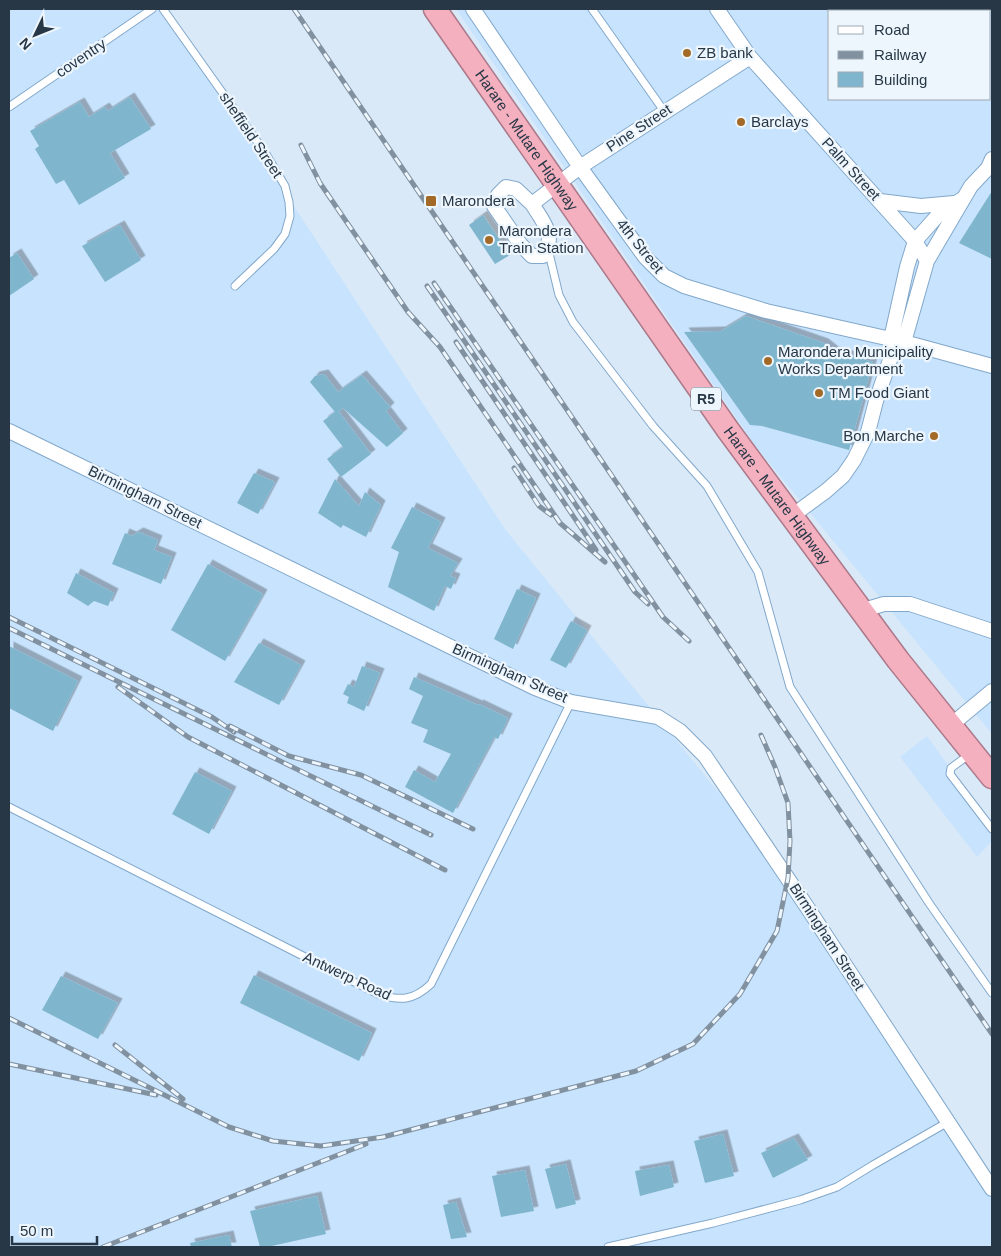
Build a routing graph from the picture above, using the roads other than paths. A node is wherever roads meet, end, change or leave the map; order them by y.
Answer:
1 (152, 9) edge
2 (163, 9) edge
3 (435, 9) edge
4 (473, 9) edge
5 (592, 9) edge
6 (717, 9) edge
7 (750, 57) junction
8 (9, 107) edge
9 (664, 111) junction
10 (992, 159) edge
11 (580, 167) junction
12 (556, 185) junction
13 (880, 201) junction
14 (960, 201) junction
15 (532, 204) junction
16 (915, 241) junction
17 (548, 249) junction
18 (927, 262) junction
19 (235, 286) dead end
20 (898, 341) junction
21 (992, 366) edge
22 (9, 431) edge
23 (792, 516) junction
24 (860, 611) junction
25 (992, 631) edge
26 (992, 691) edge
27 (571, 702) junction
28 (951, 726) junction
29 (973, 753) junction
30 (992, 777) edge
31 (9, 807) edge
32 (992, 829) edge
33 (992, 993) edge
34 (948, 1122) junction
35 (992, 1189) edge
36 (608, 1247) edge

1 - 8 lane, coventry
2 - 19 lane, sheffield Street
3 - 12 highway, Harare - Mutare Highway / R5
4 - 11 street, 4th Street
5 - 9 lane
6 - 7 street, Palm Street
7 - 9 street, Pine Street
7 - 13 street, Palm Street
9 - 11 street, Pine Street
10 - 14 street
11 - 12 street, Pine Street
11 - 20 street, 4th Street
12 - 15 street, Pine Street
12 - 23 highway, Harare - Mutare Highway / R5
13 - 14 street
13 - 16 street, Palm Street
14 - 16 street
14 - 18 street
15 - 17 street
15 - 17 street
16 - 18 street, Palm Street
16 - 20 street
17 - 33 lane
18 - 20 street
20 - 21 street, 4th Street
20 - 23 street
22 - 27 street, Birmingham Street
23 - 24 highway, Harare - Mutare Highway / R5
24 - 25 street
24 - 28 highway, Harare - Mutare Highway / R5
26 - 28 street
27 - 31 lane, Antwerp Road
27 - 34 street, Birmingham Street
28 - 29 highway, Harare - Mutare Highway / R5
29 - 30 highway, Harare - Mutare Highway / R5
29 - 32 lane
34 - 35 street, Birmingham Street
34 - 36 lane

